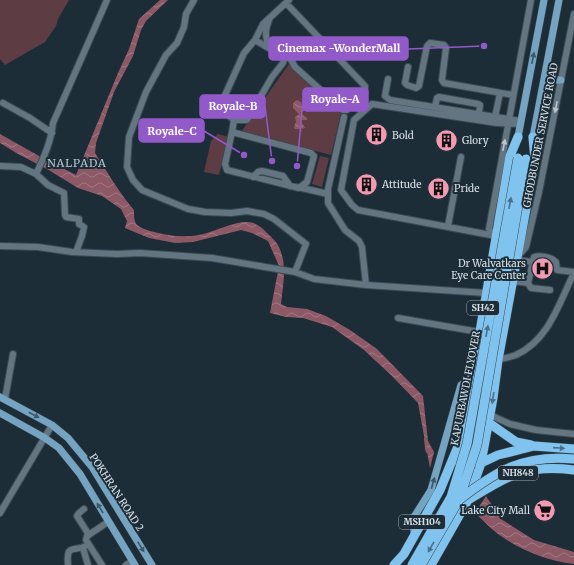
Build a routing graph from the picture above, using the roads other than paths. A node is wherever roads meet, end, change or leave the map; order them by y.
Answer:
1 (107, 0) edge
2 (194, 0) edge
3 (531, 0) edge
4 (544, 0) edge
5 (559, 0) edge
6 (288, 1) edge
7 (574, 14) edge
8 (272, 15) junction
9 (254, 40) junction
10 (408, 67) dead end
11 (388, 79) dead end
12 (544, 80) junction
13 (561, 80) junction
14 (500, 92) junction
15 (513, 95) junction
16 (3, 103) dead end
17 (435, 107) junction
18 (479, 114) junction
19 (344, 117) dead end
20 (495, 117) junction
21 (234, 120) junction
22 (509, 121) junction
23 (520, 123) junction
24 (232, 132) junction
25 (52, 133) junction
26 (518, 137) junction
27 (533, 137) junction
28 (461, 157) dead end
29 (522, 158) junction
30 (0, 166) edge
31 (36, 174) junction
32 (301, 188) junction
33 (328, 191) junction
34 (448, 226) junction
35 (496, 236) junction
36 (0, 246) edge
37 (76, 252) junction
38 (517, 258) junction
39 (532, 262) junction
40 (295, 272) junction
41 (574, 273) edge
42 (513, 281) junction
43 (528, 283) junction
44 (366, 285) junction
45 (550, 290) dead end
46 (486, 293) junction
47 (398, 318) dead end
48 (479, 332) junction
49 (13, 354) dead end
50 (498, 360) junction
51 (471, 378) junction
52 (2, 398) edge
53 (0, 413) edge
54 (490, 419) junction
55 (52, 425) junction
56 (574, 434) edge
57 (45, 438) junction
58 (534, 446) junction
59 (574, 449) edge
60 (453, 459) junction
61 (574, 459) edge
62 (467, 462) junction
63 (481, 463) junction
64 (550, 467) junction
65 (574, 470) edge
66 (574, 474) edge
67 (440, 490) junction
68 (463, 500) junction
69 (84, 509) dead end
70 (0, 512) edge
71 (424, 520) junction
72 (108, 522) junction
73 (450, 533) junction
74 (89, 535) junction
75 (414, 537) junction
76 (86, 546) junction
77 (404, 554) junction
78 (131, 564) edge
79 (68, 565) edge
80 (88, 565) edge
81 (102, 565) edge
82 (152, 565) edge
83 (394, 565) edge
84 (398, 565) edge
85 (412, 565) edge
86 (421, 565) edge
87 (431, 565) edge

1 - 25 street
2 - 40 street
3 - 15 street
23 -> 4 main road, SH42
5 - 12 main road, SH42
6 - 8 street
6 - 8 street
7 - 13 street, GHODBUNDER SERVICE ROAD
8 - 9 street
9 - 21 street
9 - 21 street
10 - 14 street
11 - 17 street
12 - 13 main road
12 - 27 main road, SH42
13 -> 38 street, GHODBUNDER SERVICE ROAD
14 - 15 street
14 - 20 street
15 - 22 street
16 - 25 street
17 - 18 street
17 - 18 street
18 - 20 street
19 - 33 street
20 - 22 street
21 - 24 street
22 - 23 street
22 - 34 street
35 -> 22 street
23 - 26 main road, SH42
24 - 32 street
24 - 32 street
25 - 31 street
26 - 29 highway
26 - 35 highway, SH42
27 - 29 highway
27 - 38 highway, SH42
28 - 34 street
29 - 68 highway, KAPURBAWDI FLYOVER, bridge
85 -> 29 highway, KAPURBAWDI FLYOVER, bridge
30 - 31 street
31 - 37 street
32 - 33 street
33 - 44 street
34 - 35 street
35 - 46 highway, SH42
36 - 37 street
37 - 40 street
38 - 39 street
38 - 42 highway, SH42
39 - 41 street
39 - 43 street
40 - 44 street
41 - 50 street
42 - 43 street
42 - 50 highway, SH42
43 - 45 street
44 - 46 street
46 - 48 highway, SH42
47 - 48 street
48 - 51 highway, SH42
49 - 52 street
50 -> 54 highway, SH42
50 - 62 street
51 - 60 highway, SH42
75 -> 51 main road
52 -> 55 main road, POKHRAN ROAD 2
53 - 57 main road
54 - 56 street
54 - 58 highway
54 - 63 highway, SH42
55 - 57 street
55 -> 82 main road, POKHRAN ROAD 2
57 - 70 street
72 -> 57 main road
58 -> 59 highway, NH848
58 - 63 highway, NH848
60 - 62 highway
60 - 67 highway, SH42
61 - 68 highway, bridge
62 - 63 highway
63 - 68 highway, SH42
64 - 65 highway, NH848
64 - 66 street
64 - 68 highway, NH848
67 - 68 highway
67 - 71 highway, MSH104
68 - 73 highway
68 -> 86 highway, KAPURBAWDI FLYOVER, bridge
69 - 74 street
71 - 73 highway
71 - 75 highway, MSH104
72 - 74 street
72 - 78 main road
73 - 87 highway
74 - 76 street
75 - 77 highway, MSH104
76 - 79 street
76 - 80 street
76 - 81 street
77 - 83 highway
77 - 84 highway

